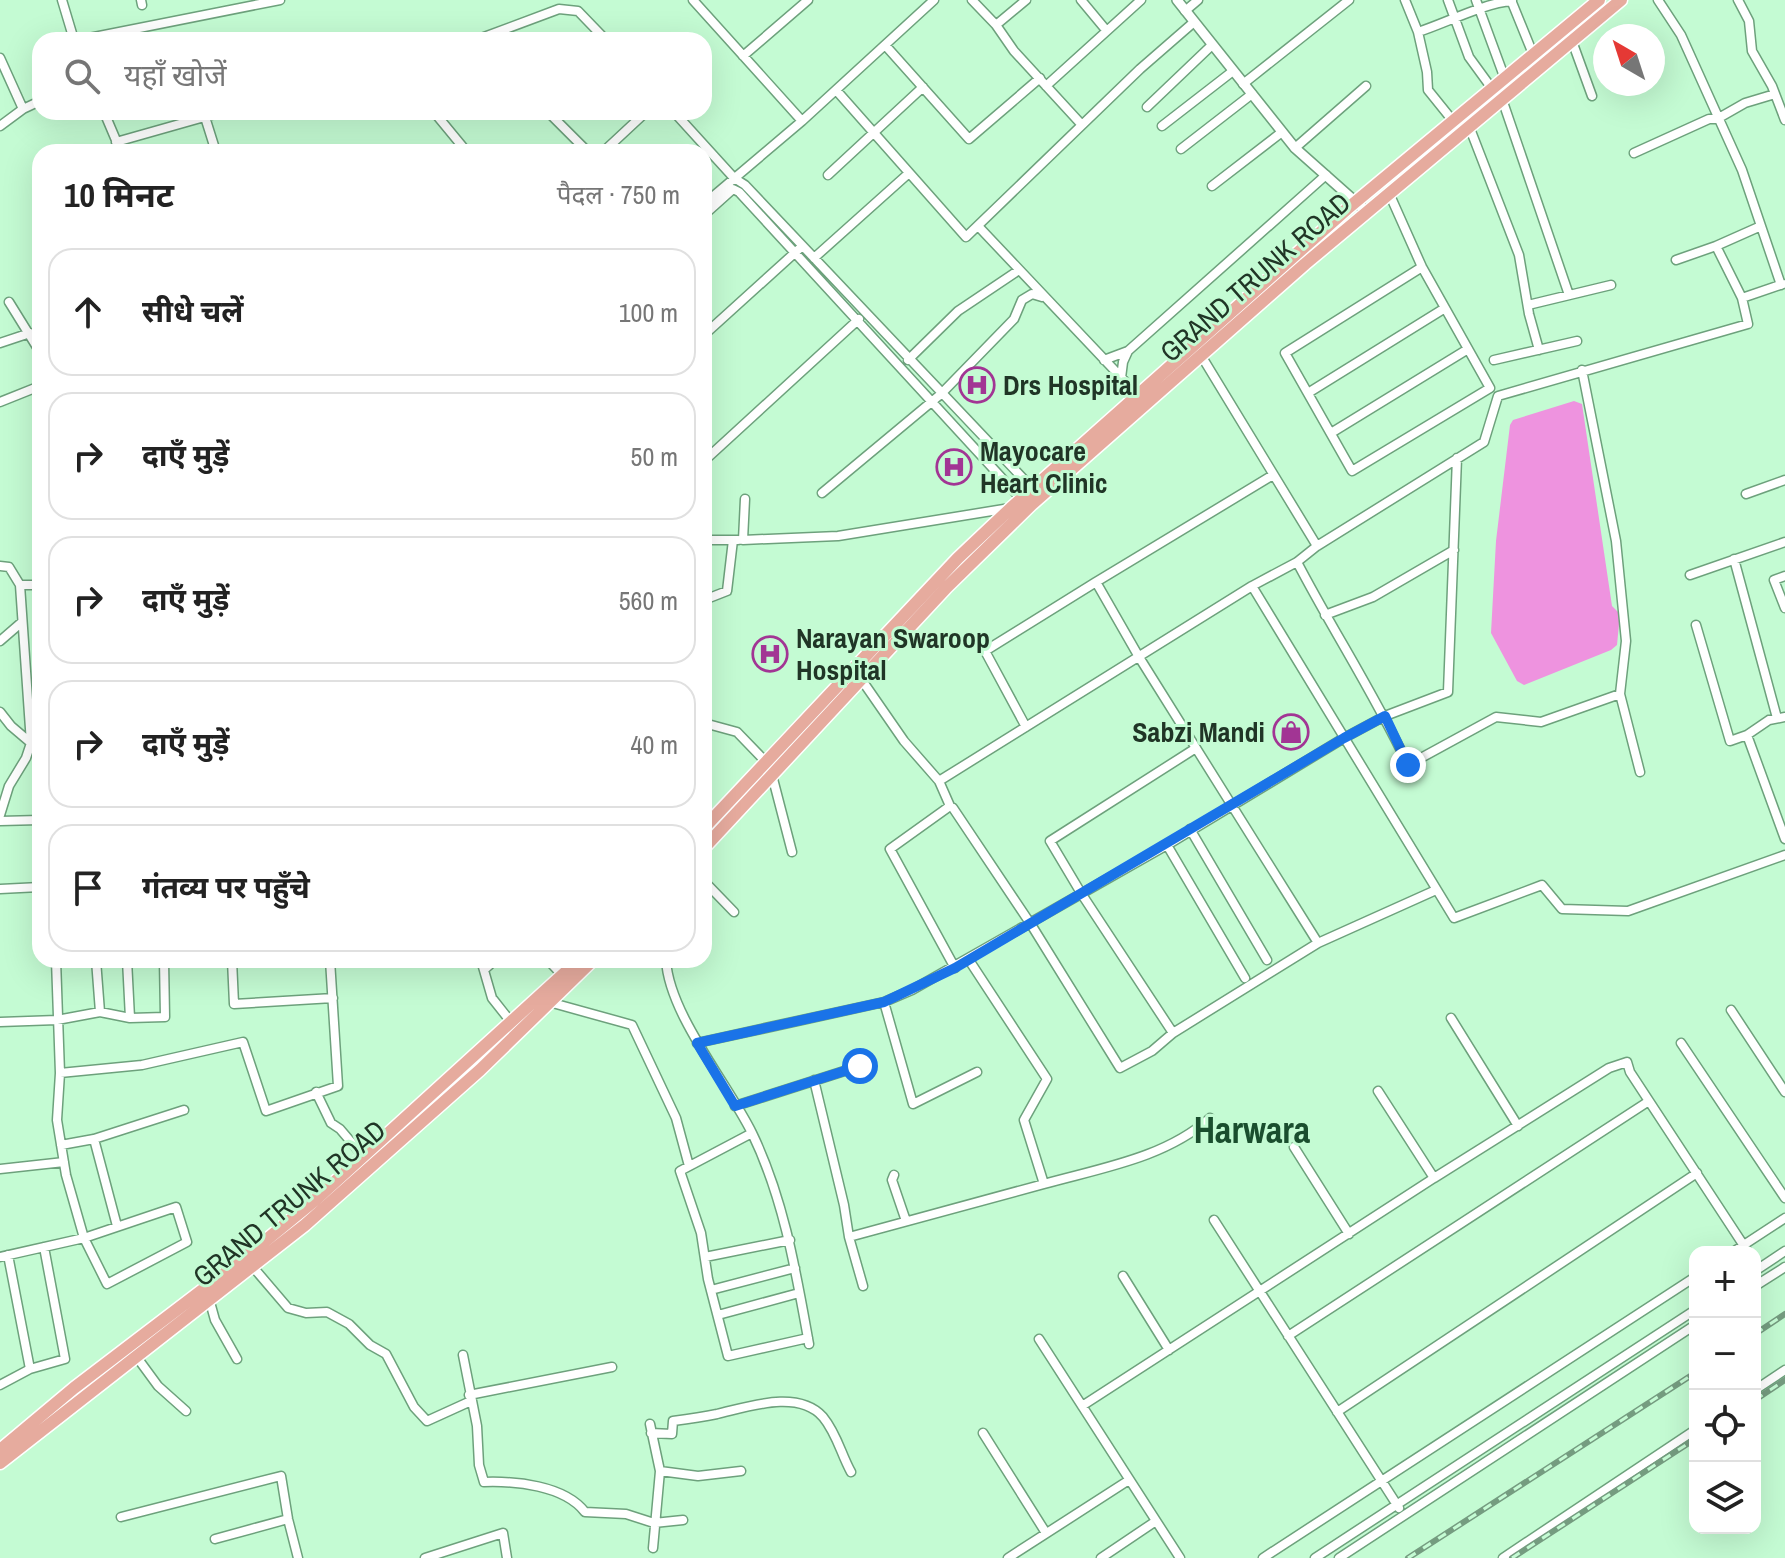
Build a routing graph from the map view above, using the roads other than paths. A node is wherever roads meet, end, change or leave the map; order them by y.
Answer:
1 (62, 0) edge
2 (280, 0) edge
3 (554, 0) edge
4 (693, 0) edge
5 (808, 0) edge
6 (934, 0) edge
7 (972, 0) edge
8 (1026, 0) edge
9 (1081, 0) edge
10 (1141, 0) edge
11 (1177, 0) edge
12 (1198, 0) edge
13 (1349, 0) edge
14 (1405, 0) edge
15 (1448, 0) edge
16 (1512, 0) edge
17 (1599, 0) edge
18 (1621, 0) edge
19 (1658, 0) edge
20 (1738, 0) edge
21 (1478, 5) edge
22 (559, 9) junction
23 (1185, 11) junction
24 (1455, 20) junction
25 (1194, 22) junction
26 (996, 25) junction
27 (1106, 30) junction
28 (74, 32) edge
29 (118, 32) edge
30 (497, 32) edge
31 (598, 32) edge
32 (1418, 32) junction
33 (1572, 41) junction
34 (885, 45) junction
35 (1212, 45) junction
36 (1533, 54) junction
37 (743, 56) junction
38 (0, 58) edge
39 (1233, 71) junction
40 (1040, 78) junction
41 (1505, 79) junction
42 (1243, 84) junction
43 (1046, 86) junction
44 (1366, 86) dead end
45 (923, 87) junction
46 (836, 90) junction
47 (1252, 94) junction
48 (1775, 94) junction
49 (1497, 95) junction
50 (1592, 96) dead end
51 (32, 105) edge
52 (1147, 107) dead end
53 (23, 109) junction
54 (1717, 119) junction
55 (107, 120) edge
56 (194, 120) edge
57 (206, 120) edge
58 (441, 120) edge
59 (556, 120) edge
60 (637, 120) edge
61 (681, 120) edge
62 (1785, 120) edge
63 (802, 121) junction
64 (1453, 121) junction
65 (1082, 125) junction
66 (0, 126) edge
67 (1162, 126) dead end
68 (1469, 126) junction
69 (1282, 132) junction
70 (874, 134) junction
71 (116, 142) joint
72 (213, 144) edge
73 (460, 144) edge
74 (580, 144) edge
75 (612, 144) edge
76 (703, 144) edge
77 (1295, 148) junction
78 (1181, 149) dead end
79 (1634, 153) dead end
80 (712, 154) edge
81 (909, 173) junction
82 (828, 175) dead end
83 (1326, 175) junction
84 (734, 178) junction
85 (1212, 186) dead end
86 (1389, 193) junction
87 (712, 197) edge
88 (1356, 201) junction
89 (712, 208) edge
90 (1367, 212) junction
91 (978, 226) junction
92 (1761, 226) junction
93 (1716, 246) junction
94 (799, 249) junction
95 (814, 258) junction
96 (1676, 260) dead end
97 (1422, 267) junction
98 (1019, 270) junction
99 (1783, 284) edge
100 (1611, 285) dead end
101 (1569, 295) junction
102 (1042, 297) junction
103 (1742, 298) junction
104 (9, 302) dead end
105 (1528, 305) junction
106 (1445, 308) junction
107 (866, 313) junction
108 (858, 320) junction
109 (712, 328) edge
110 (30, 333) junction
111 (32, 337) edge
112 (1577, 341) dead end
113 (0, 343) edge
114 (1197, 349) junction
115 (1468, 349) junction
116 (1539, 350) junction
117 (1128, 351) junction
118 (908, 360) junction
119 (1104, 360) junction
120 (1494, 360) dead end
121 (1582, 370) junction
122 (1121, 378) junction
123 (32, 389) edge
124 (1308, 393) junction
125 (941, 394) junction
126 (1137, 394) junction
127 (0, 402) edge
128 (932, 402) junction
129 (1331, 433) junction
130 (712, 454) edge
131 (1457, 458) junction
132 (1273, 475) junction
133 (1785, 480) edge
134 (822, 493) dead end
135 (1036, 493) junction
136 (1746, 494) dead end
137 (745, 499) dead end
138 (1025, 503) junction
139 (1011, 508) junction
140 (712, 540) edge
141 (738, 540) junction
142 (1785, 542) edge
143 (1317, 546) junction
144 (1454, 550) junction
145 (1734, 559) junction
146 (1297, 562) junction
147 (0, 566) edge
148 (1690, 575) dead end
149 (1785, 576) edge
150 (1096, 582) junction
151 (20, 585) junction
152 (32, 585) edge
153 (1252, 586) junction
154 (712, 597) edge
155 (1785, 608) edge
156 (1325, 615) junction
157 (22, 622) junction
158 (1696, 625) dead end
159 (0, 641) edge
160 (1139, 657) junction
161 (858, 674) junction
162 (1620, 694) junction
163 (32, 700) edge
164 (0, 712) edge
165 (1385, 716) junction
166 (1781, 718) edge
167 (712, 726) edge
168 (1026, 727) junction
169 (1747, 735) junction
170 (32, 738) edge
171 (1344, 738) junction
172 (31, 743) junction
173 (1196, 748) junction
174 (766, 762) junction
175 (1640, 772) dead end
176 (0, 775) edge
177 (772, 775) junction
178 (939, 781) junction
179 (9, 786) junction
180 (1231, 805) junction
181 (953, 808) dead end
182 (0, 818) edge
183 (712, 819) edge
184 (32, 820) edge
185 (1190, 829) junction
186 (712, 839) edge
187 (1785, 839) edge
188 (1167, 845) junction
189 (792, 852) dead end
190 (1785, 855) edge
191 (32, 887) edge
192 (0, 889) edge
193 (712, 889) edge
194 (1436, 890) junction
195 (1081, 893) junction
196 (734, 912) dead end
197 (1030, 923) junction
198 (1318, 943) junction
199 (969, 960) junction
200 (1267, 960) dead end
201 (56, 968) edge
202 (97, 968) edge
203 (127, 968) edge
204 (164, 968) edge
205 (232, 968) edge
206 (331, 968) edge
207 (556, 968) edge
208 (571, 968) edge
209 (585, 968) edge
210 (667, 968) edge
211 (955, 968) junction
212 (485, 969) edge
213 (563, 976) junction
214 (1245, 978) dead end
215 (333, 998) junction
216 (549, 1002) junction
217 (884, 1002) junction
218 (1731, 1010) dead end
219 (100, 1012) junction
220 (130, 1018) junction
221 (1451, 1018) dead end
222 (57, 1020) junction
223 (0, 1022) edge
224 (511, 1022) junction
225 (1173, 1033) junction
226 (697, 1043) junction
227 (1681, 1043) dead end
228 (860, 1066) dead end
229 (977, 1072) dead end
230 (60, 1073) junction
231 (814, 1080) junction
232 (1378, 1091) dead end
233 (316, 1092) junction
234 (1785, 1092) edge
235 (1649, 1101) junction
236 (735, 1106) junction
237 (184, 1110) dead end
238 (1210, 1118) dead end
239 (1518, 1126) junction
240 (752, 1133) junction
241 (94, 1139) junction
242 (61, 1145) junction
243 (1294, 1147) dead end
244 (363, 1156) junction
245 (64, 1162) junction
246 (689, 1166) junction
247 (0, 1169) edge
248 (1697, 1173) junction
249 (894, 1175) dead end
250 (1434, 1178) junction
251 (1044, 1184) junction
252 (1785, 1198) edge
253 (1785, 1218) edge
254 (1214, 1220) dead end
255 (906, 1221) junction
256 (117, 1226) junction
257 (1349, 1234) junction
258 (849, 1237) junction
259 (84, 1238) junction
260 (790, 1240) junction
261 (1745, 1246) edge
262 (1749, 1246) edge
263 (44, 1247) junction
264 (1785, 1251) edge
265 (4, 1256) edge
266 (705, 1257) junction
267 (1761, 1264) edge
268 (253, 1267) junction
269 (1785, 1267) edge
270 (795, 1268) junction
271 (1761, 1273) edge
272 (1123, 1276) dead end
273 (1766, 1279) junction
274 (1689, 1281) edge
275 (1761, 1282) edge
276 (863, 1286) dead end
277 (711, 1290) junction
278 (1260, 1291) junction
279 (799, 1293) junction
280 (210, 1302) junction
281 (1689, 1314) edge
282 (718, 1315) junction
283 (1689, 1329) edge
284 (1288, 1336) junction
285 (1039, 1339) dead end
286 (1169, 1350) junction
287 (463, 1355) dead end
288 (136, 1356) junction
289 (237, 1359) dead end
290 (612, 1367) dead end
291 (30, 1369) junction
292 (1785, 1370) edge
293 (0, 1385) edge
294 (1761, 1386) edge
295 (470, 1398) junction
296 (1082, 1406) junction
297 (186, 1411) dead end
298 (1337, 1412) junction
299 (983, 1433) dead end
300 (1689, 1434) edge
301 (0, 1450) edge
302 (0, 1463) edge
303 (660, 1471) junction
304 (741, 1471) dead end
305 (851, 1472) dead end
306 (1129, 1480) junction
307 (1382, 1481) junction
308 (1397, 1505) junction
309 (1404, 1515) junction
310 (121, 1517) dead end
311 (288, 1519) junction
312 (683, 1520) dead end
313 (1156, 1521) junction
314 (654, 1523) junction
315 (1046, 1533) junction
316 (215, 1539) dead end
317 (653, 1548) dead end
318 (298, 1558) edge
319 (425, 1558) edge
320 (507, 1558) edge
321 (1008, 1558) edge
322 (1101, 1558) edge
323 (1180, 1558) edge
324 (1263, 1558) edge
325 (1315, 1558) edge
326 (1339, 1558) edge
327 (1503, 1558) edge

1 - 28 street
2 - 29 street
3 - 22 street
4 - 37 street
5 - 37 street
6 - 34 street
7 - 26 street
8 - 26 street
9 - 27 street
10 - 27 street
11 - 23 street
12 - 23 street
13 - 42 street
14 - 32 street
15 - 24 street
16 - 21 street
16 - 36 street
17 - 36 highway, GRAND TRUNK ROAD
18 - 33 highway, GRAND TRUNK ROAD
19 - 54 street
20 - 48 street
21 - 24 street
21 - 41 street
22 - 30 street
22 - 31 street
23 - 25 street
24 - 32 street
24 - 49 street
25 - 35 street
25 - 65 street
26 - 40 street
27 - 43 street
32 - 64 street
33 - 49 highway, GRAND TRUNK ROAD
33 - 50 street
34 - 45 street
34 - 46 street
35 - 39 street
35 - 52 street
36 - 41 highway, GRAND TRUNK ROAD
37 - 63 street
38 - 53 street
39 - 42 street
39 - 67 street
40 - 43 street
40 - 45 street
41 - 49 highway, GRAND TRUNK ROAD
42 - 47 street
43 - 65 street
44 - 77 street
45 - 70 street
46 - 63 street
46 - 70 street
47 - 69 street
47 - 78 street
48 - 54 street
48 - 62 street
49 - 64 highway, GRAND TRUNK ROAD
49 - 68 highway, GRAND TRUNK ROAD
49 - 101 street
51 - 53 street
53 - 66 street
54 - 79 street
54 - 92 street
55 - 71 street
56 - 71 street
57 - 72 street
58 - 73 street
59 - 74 street
60 - 75 street
61 - 76 street
63 - 84 street
64 - 88 highway, GRAND TRUNK ROAD
65 - 91 street
68 - 86 highway, GRAND TRUNK ROAD
68 - 105 street
69 - 77 street
69 - 85 street
70 - 81 street
70 - 82 street
77 - 83 street
80 - 84 street
81 - 91 street
81 - 95 street
83 - 88 street
83 - 117 street
84 - 87 street
84 - 94 street
86 - 90 highway, GRAND TRUNK ROAD
86 - 97 street
88 - 90 street
88 - 114 highway, GRAND TRUNK ROAD
89 - 94 street
90 - 114 highway, GRAND TRUNK ROAD
91 - 98 street
92 - 93 street
92 - 99 street
93 - 96 street
93 - 103 street
94 - 95 street
94 - 108 street
94 - 109 street
95 - 107 street
97 - 106 street
97 - 124 street
98 - 102 street
98 - 118 street
99 - 103 street
100 - 101 street
101 - 105 street
102 - 119 street
102 - 125 street
103 - 121 street
104 - 110 street
105 - 116 street
106 - 115 street
106 - 124 street
107 - 108 street
107 - 118 street
108 - 128 street
108 - 130 street
110 - 111 street
110 - 113 street
112 - 116 street
114 - 126 highway, GRAND TRUNK ROAD
114 - 132 street
114 - 135 highway, GRAND TRUNK ROAD
115 - 129 street
115 - 129 street
116 - 120 street
117 - 119 street
117 - 122 street
118 - 125 street
119 - 122 street
121 - 131 street
121 - 162 street
122 - 126 street
123 - 127 street
124 - 129 street
125 - 128 street
125 - 135 street
126 - 135 highway, GRAND TRUNK ROAD
128 - 134 street
128 - 138 street
131 - 143 street
131 - 144 street
132 - 143 street
132 - 150 street
133 - 136 street
135 - 138 highway, GRAND TRUNK ROAD
137 - 141 street
138 - 139 highway, GRAND TRUNK ROAD
138 - 161 highway, GRAND TRUNK ROAD
139 - 141 street
139 - 161 highway, GRAND TRUNK ROAD
140 - 141 street
141 - 154 street
142 - 145 street
143 - 146 street
144 - 156 street
144 - 165 street
145 - 148 street
145 - 166 street
146 - 153 street
146 - 156 street
147 - 151 street
149 - 155 street
150 - 160 street
150 - 168 street
151 - 152 street
151 - 157 street
153 - 160 street
153 - 171 street
156 - 165 street
157 - 159 street
157 - 163 street
158 - 169 street
160 - 168 street
160 - 173 street
161 - 174 highway, GRAND TRUNK ROAD
161 - 177 highway, GRAND TRUNK ROAD
161 - 178 street
162 - 165 street
162 - 175 street
164 - 172 street
165 - 171 street
166 - 169 street
167 - 174 street
168 - 178 street
169 - 187 street
170 - 172 street
171 - 180 street
171 - 194 street
172 - 179 street
173 - 180 street
173 - 195 street
174 - 183 highway, GRAND TRUNK ROAD
176 - 179 street
177 - 186 highway, GRAND TRUNK ROAD
177 - 189 street
178 - 211 street
179 - 182 street
180 - 185 street
180 - 198 street
181 - 197 street
182 - 184 street
185 - 188 street
185 - 200 street
188 - 195 street
188 - 214 street
190 - 194 street
191 - 192 street
193 - 196 street
194 - 198 street
195 - 197 street
195 - 225 street
197 - 199 street
197 - 225 street
198 - 225 street
199 - 211 street
199 - 251 street
201 - 222 street
202 - 219 street
203 - 220 street
204 - 220 street
205 - 215 street
206 - 215 street
207 - 213 street
208 - 213 highway, GRAND TRUNK ROAD
209 - 216 highway, GRAND TRUNK ROAD
210 - 226 street
211 - 217 street
212 - 224 street
213 - 224 highway, GRAND TRUNK ROAD
215 - 233 street
216 - 246 street
216 - 268 highway, GRAND TRUNK ROAD
217 - 226 street
217 - 229 street
218 - 234 street
219 - 220 street
219 - 222 street
221 - 239 street
222 - 223 street
222 - 230 street
224 - 244 highway, GRAND TRUNK ROAD
226 - 236 street
227 - 252 street
228 - 231 street
230 - 233 street
230 - 242 street
231 - 236 street
231 - 258 street
232 - 250 street
233 - 244 street
235 - 239 street
235 - 248 street
235 - 284 street
236 - 240 street
237 - 241 street
238 - 251 street
239 - 250 street
240 - 246 street
240 - 260 street
241 - 242 street
241 - 256 street
242 - 245 street
243 - 257 street
244 - 301 highway, GRAND TRUNK ROAD
245 - 247 street
245 - 259 street
246 - 266 street
248 - 261 street
248 - 298 street
249 - 255 street
250 - 257 street
251 - 255 street
253 - 262 street
254 - 278 street
255 - 258 street
256 - 259 street
256 - 259 street
257 - 278 street
258 - 276 street
259 - 263 street
260 - 266 street
260 - 270 street
263 - 265 street
263 - 291 street
264 - 267 street
265 - 291 street
266 - 277 street
268 - 280 highway, GRAND TRUNK ROAD
268 - 295 street
269 - 273 street
270 - 277 street
270 - 279 street
271 - 273 street
272 - 286 street
273 - 275 street
274 - 307 street
277 - 282 street
278 - 284 street
278 - 286 street
279 - 282 street
279 - 282 street
280 - 288 highway, GRAND TRUNK ROAD
280 - 289 street
281 - 308 street
283 - 309 street
284 - 298 street
285 - 296 street
286 - 296 street
287 - 295 street
288 - 297 street
288 - 302 highway, GRAND TRUNK ROAD
290 - 295 street
291 - 293 street
292 - 294 street
295 - 314 street
296 - 306 street
298 - 307 street
299 - 315 street
300 - 327 street
303 - 304 street
303 - 305 street
303 - 314 street
306 - 313 street
306 - 315 street
307 - 308 street
307 - 324 street
308 - 309 street
308 - 325 street
309 - 326 street
310 - 311 street
311 - 316 street
311 - 318 street
312 - 314 street
313 - 322 street
313 - 323 street
314 - 317 street
315 - 321 street
319 - 320 street

